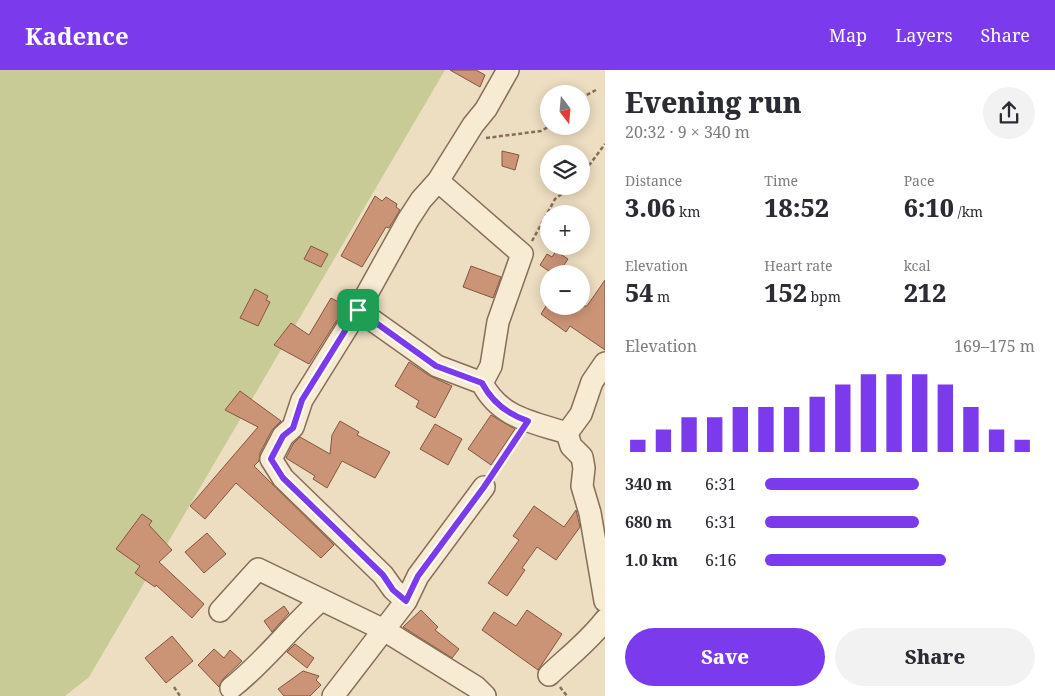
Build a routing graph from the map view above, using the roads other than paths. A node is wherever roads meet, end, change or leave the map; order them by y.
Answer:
1 (508, 70) edge
2 (438, 181) junction
3 (358, 310) junction
4 (605, 363) edge
5 (482, 383) junction
6 (567, 433) junction
7 (484, 487) road end
8 (321, 600) junction
9 (406, 601) junction
10 (605, 601) edge
11 (220, 611) dead end
12 (605, 620) edge
13 (384, 630) junction
14 (549, 675) dead end
15 (231, 688) dead end
16 (333, 696) edge
17 (484, 696) edge

1 - 2 street
2 - 3 street
2 - 5 street
3 - 5 street
3 - 9 street
4 - 6 street
5 - 6 street
6 - 10 street
7 - 9 street
8 - 11 street
8 - 13 street
8 - 15 street
9 - 13 street
12 - 14 street
13 - 16 street
13 - 17 street

